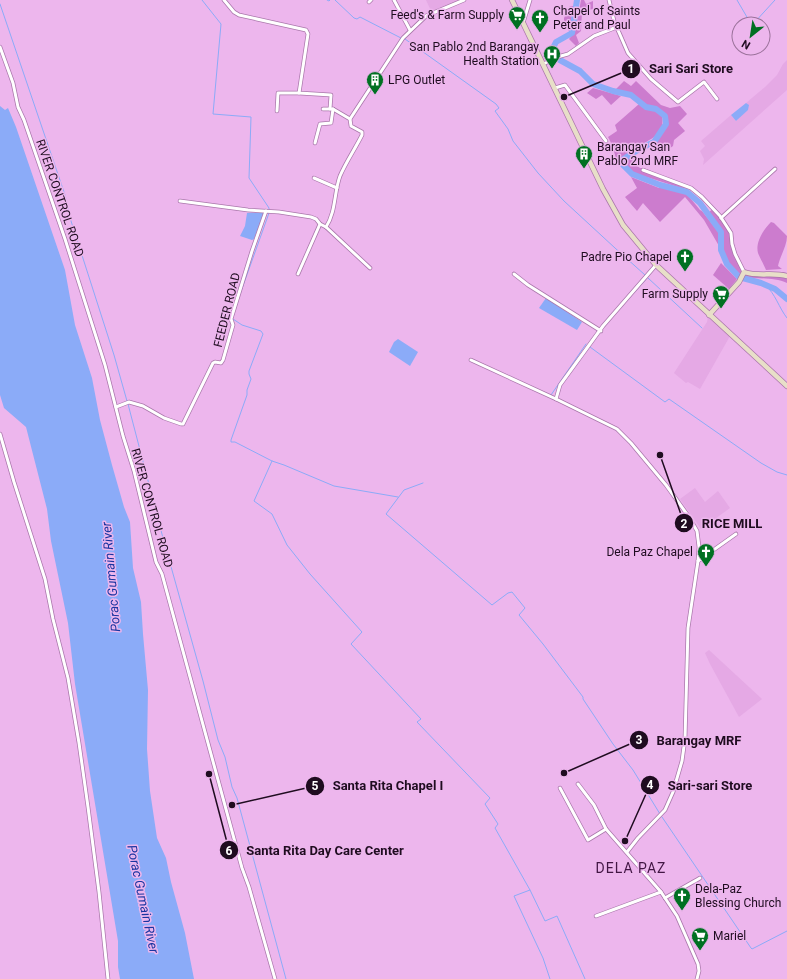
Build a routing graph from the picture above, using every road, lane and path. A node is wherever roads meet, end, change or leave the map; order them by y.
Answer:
1 (224, 0) edge
2 (394, 0) edge
3 (464, 0) edge
4 (512, 0) edge
5 (530, 0) edge
6 (609, 0) edge
7 (523, 23) junction
8 (617, 26) junction
9 (410, 30) junction
10 (0, 47) edge
11 (543, 64) junction
12 (555, 88) junction
13 (299, 93) junction
14 (717, 99) dead end
15 (323, 108) dead end
16 (331, 109) junction
17 (277, 111) dead end
18 (350, 119) junction
19 (606, 141) dead end
20 (314, 143) dead end
21 (775, 169) dead end
22 (643, 170) dead end
23 (314, 178) dead end
24 (337, 188) junction
25 (180, 201) dead end
26 (268, 211) junction
27 (721, 218) junction
28 (320, 224) junction
29 (326, 227) junction
30 (656, 265) junction
31 (370, 268) dead end
32 (298, 274) dead end
33 (514, 274) dead end
34 (743, 274) junction
35 (787, 276) edge
36 (709, 315) junction
37 (600, 330) junction
38 (471, 360) dead end
39 (787, 386) edge
40 (556, 399) junction
41 (116, 407) junction
42 (0, 434) edge
43 (736, 534) dead end
44 (698, 561) junction
45 (578, 784) dead end
46 (560, 788) dead end
47 (606, 829) junction
48 (627, 852) junction
49 (700, 878) dead end
50 (661, 892) junction
51 (665, 898) junction
52 (596, 916) dead end
53 (108, 979) edge
54 (275, 979) edge
55 (697, 979) edge

1 - 13 street
2 - 9 street
3 - 9 street
4 - 7 main road
5 - 7 street
6 - 8 street
7 - 11 main road
8 - 11 street
8 - 14 street
9 - 18 street
10 - 41 street, RIVER CONTROL ROAD
11 - 12 main road
12 - 19 street
12 - 30 main road
13 - 16 street
13 - 17 street
15 - 16 street
16 - 18 street
16 - 20 street
18 - 24 street
21 - 27 street
22 - 27 street
23 - 24 street
24 - 29 street
25 - 26 street
26 - 28 street
26 - 41 street, FEEDER ROAD
27 - 34 street
28 - 29 street
28 - 32 street
29 - 31 street
30 - 36 main road
30 - 37 street
33 - 37 street
34 - 35 main road
34 - 36 main road
36 - 39 main road
37 - 40 street
38 - 40 street
40 - 44 street
41 - 54 street, RIVER CONTROL ROAD
42 - 53 street
43 - 44 street
44 - 48 street
45 - 47 street
46 - 47 street
47 - 48 street
48 - 50 street
49 - 51 street
50 - 51 street
50 - 52 street
51 - 55 street

